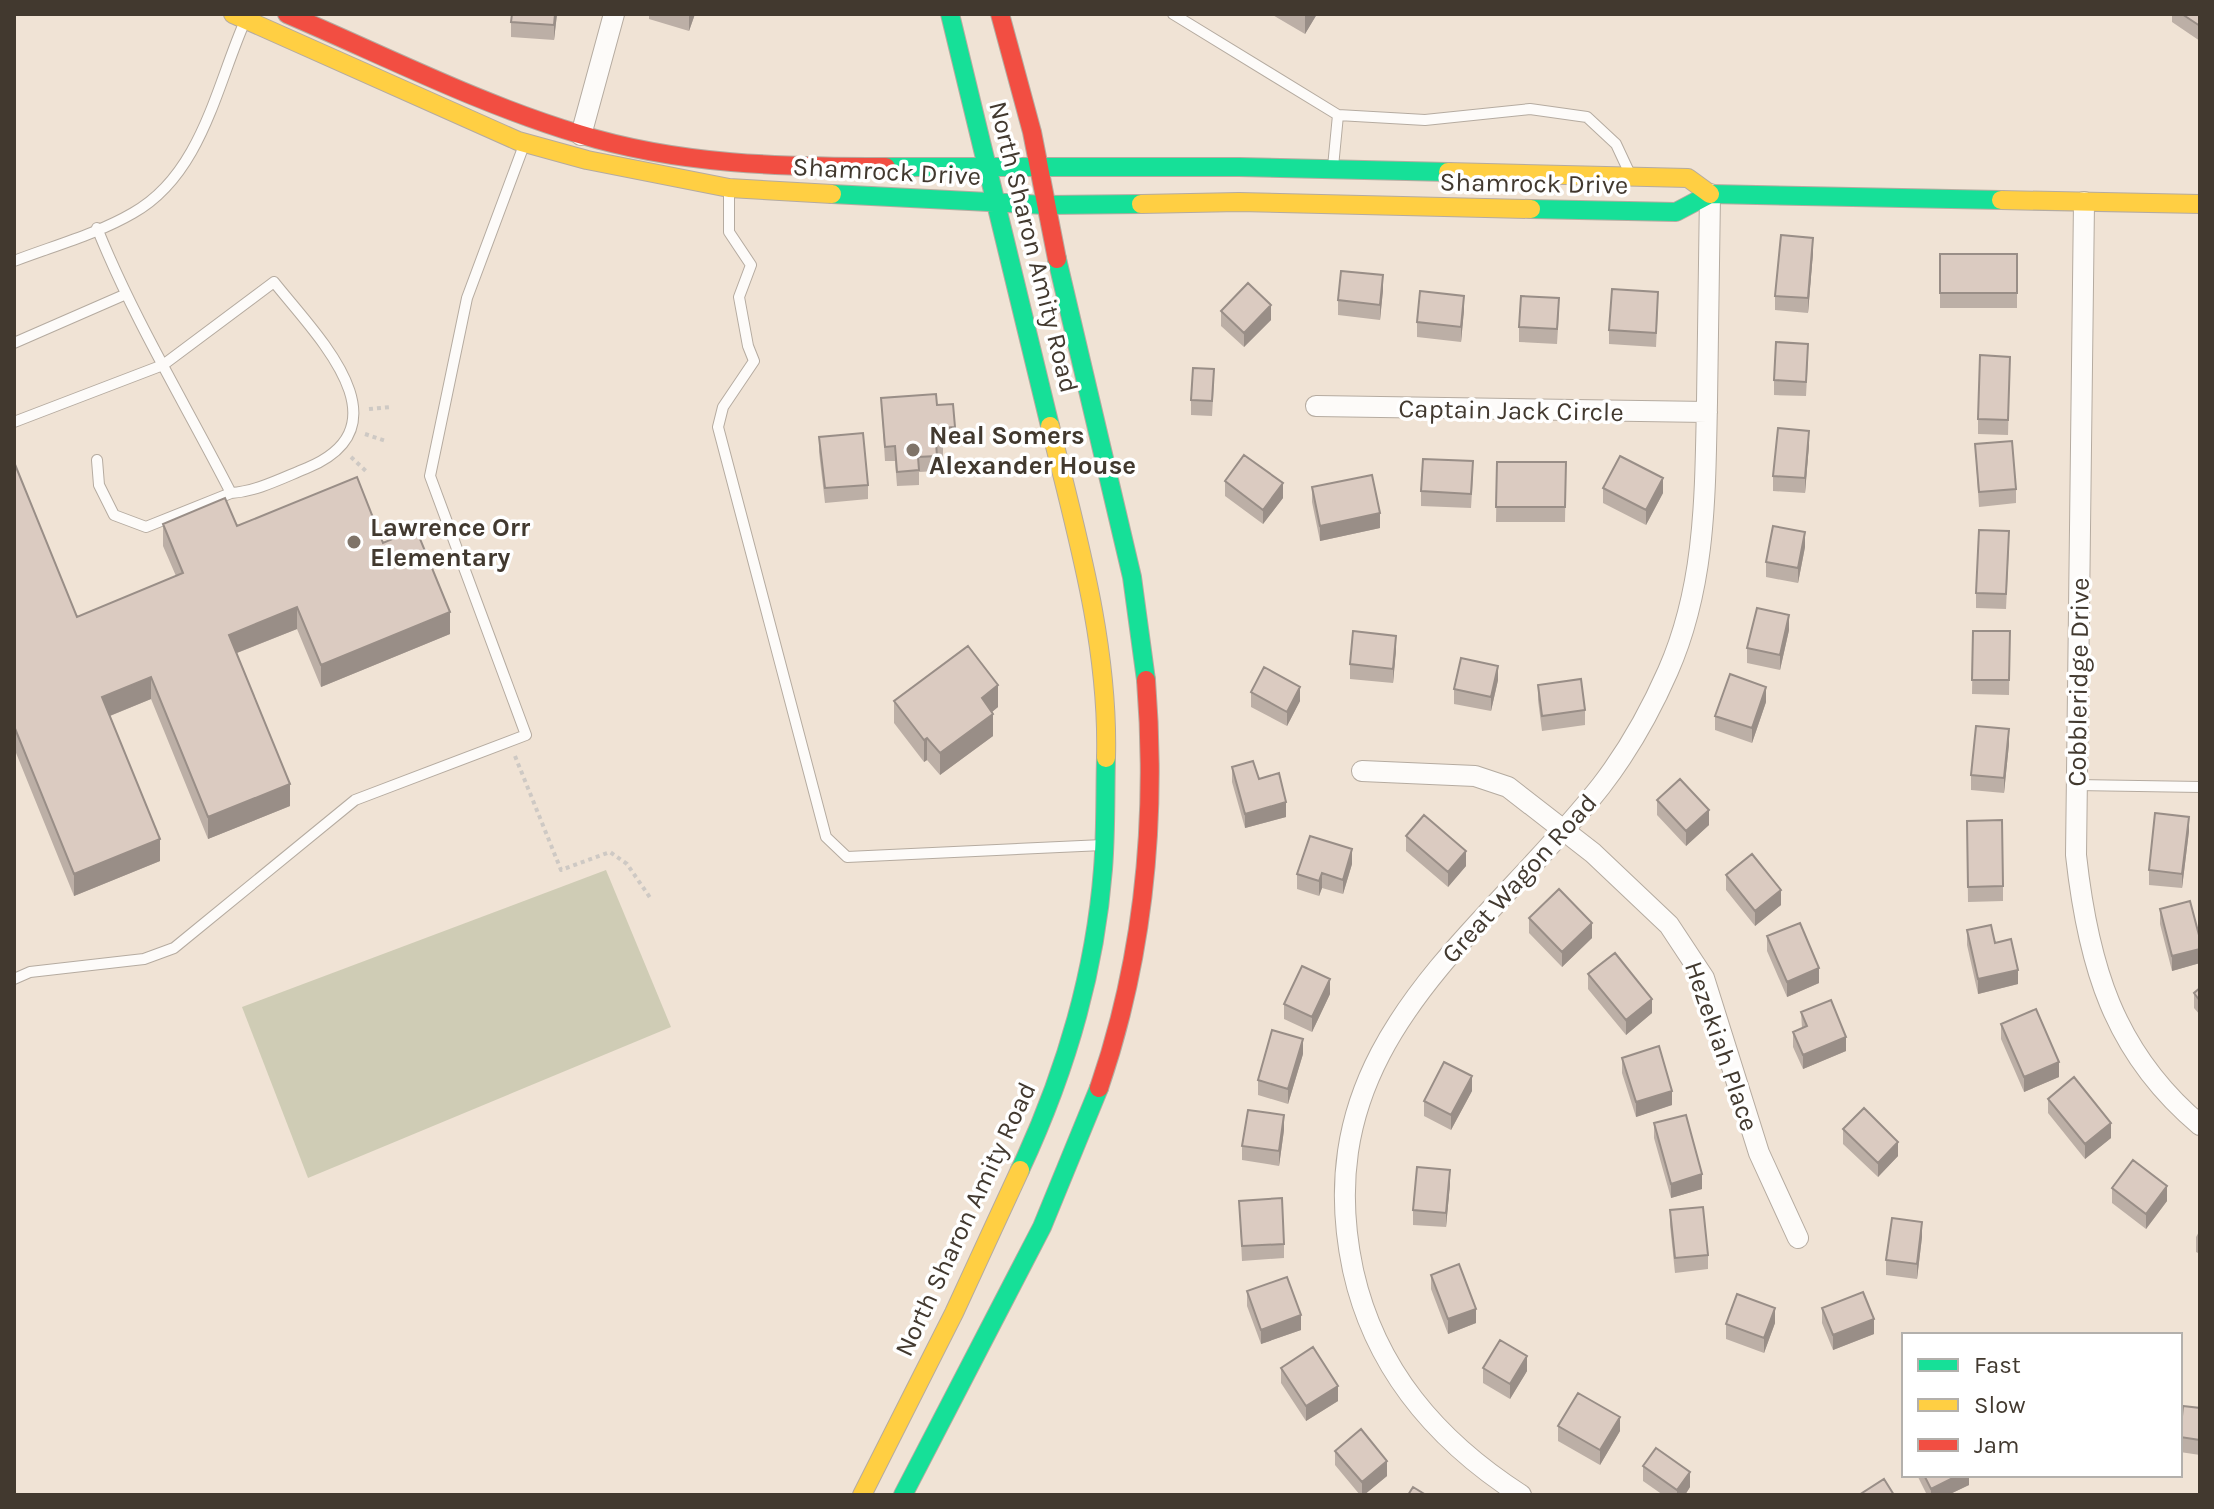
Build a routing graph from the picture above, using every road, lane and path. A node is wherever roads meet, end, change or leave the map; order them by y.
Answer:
1 (287, 14) edge
2 (614, 14) edge
3 (950, 14) edge
4 (1000, 14) edge
5 (1173, 14) edge
6 (243, 16) edge
7 (1338, 115) junction
8 (581, 135) junction
9 (525, 143) junction
10 (732, 163) junction
11 (988, 165) junction
12 (1038, 165) junction
13 (1333, 169) junction
14 (1631, 177) junction
15 (729, 188) junction
16 (1710, 194) junction
17 (2084, 202) junction
18 (995, 203) junction
19 (2200, 204) edge
20 (1045, 205) junction
21 (97, 228) junction
22 (14, 261) edge
23 (124, 295) junction
24 (14, 343) edge
25 (163, 365) junction
26 (1316, 406) dead end
27 (391, 407) dead end
28 (355, 410) junction
29 (1707, 412) junction
30 (14, 422) edge
31 (341, 446) junction
32 (97, 460) dead end
33 (367, 472) dead end
34 (231, 493) junction
35 (514, 754) dead end
36 (1362, 771) dead end
37 (2077, 785) junction
38 (2200, 787) edge
39 (1564, 828) junction
40 (1105, 845) junction
41 (651, 899) dead end
42 (14, 979) edge
43 (2200, 1125) edge
44 (1798, 1238) dead end
45 (954, 1313) junction
46 (902, 1494) edge
47 (862, 1495) edge
48 (1521, 1495) edge

1 - 8 street, Shamrock Drive
2 - 8 street
3 - 11 street, North Sharon Amity Road
4 - 12 street, North Sharon Amity Road
5 - 7 lane
6 - 9 street, Shamrock Drive
6 - 21 lane
7 - 13 lane
7 - 14 lane
8 - 10 street, Shamrock Drive
9 - 15 street, Shamrock Drive
9 - 42 lane
10 - 11 street, Shamrock Drive
10 - 15 lane
11 - 12 street, Shamrock Drive
11 - 18 street, North Sharon Amity Road
12 - 13 street, Shamrock Drive
12 - 20 street, North Sharon Amity Road
13 - 14 street, Shamrock Drive
14 - 16 street, Shamrock Drive
15 - 18 street, Shamrock Drive
15 - 40 lane
16 - 17 street, Shamrock Drive
16 - 20 street, Shamrock Drive
16 - 29 street, Great Wagon Road
17 - 19 street, Shamrock Drive
17 - 37 street, Cobbleridge Drive
18 - 20 street, Shamrock Drive
18 - 40 street, North Sharon Amity Road
20 - 46 street, North Sharon Amity Road
21 - 22 lane
21 - 23 lane
23 - 24 lane
23 - 25 lane
25 - 28 lane
25 - 30 lane
25 - 34 lane
26 - 29 street, Captain Jack Circle
27 - 28 path
28 - 31 lane
29 - 39 street, Great Wagon Road
31 - 33 path
31 - 34 lane
32 - 34 lane
35 - 41 path
36 - 39 street, Hezekiah Place
37 - 38 lane
37 - 43 street, Cobbleridge Drive
39 - 44 street, Hezekiah Place
39 - 48 street, Great Wagon Road
40 - 45 street, North Sharon Amity Road
45 - 46 street
45 - 47 street, North Sharon Amity Road

